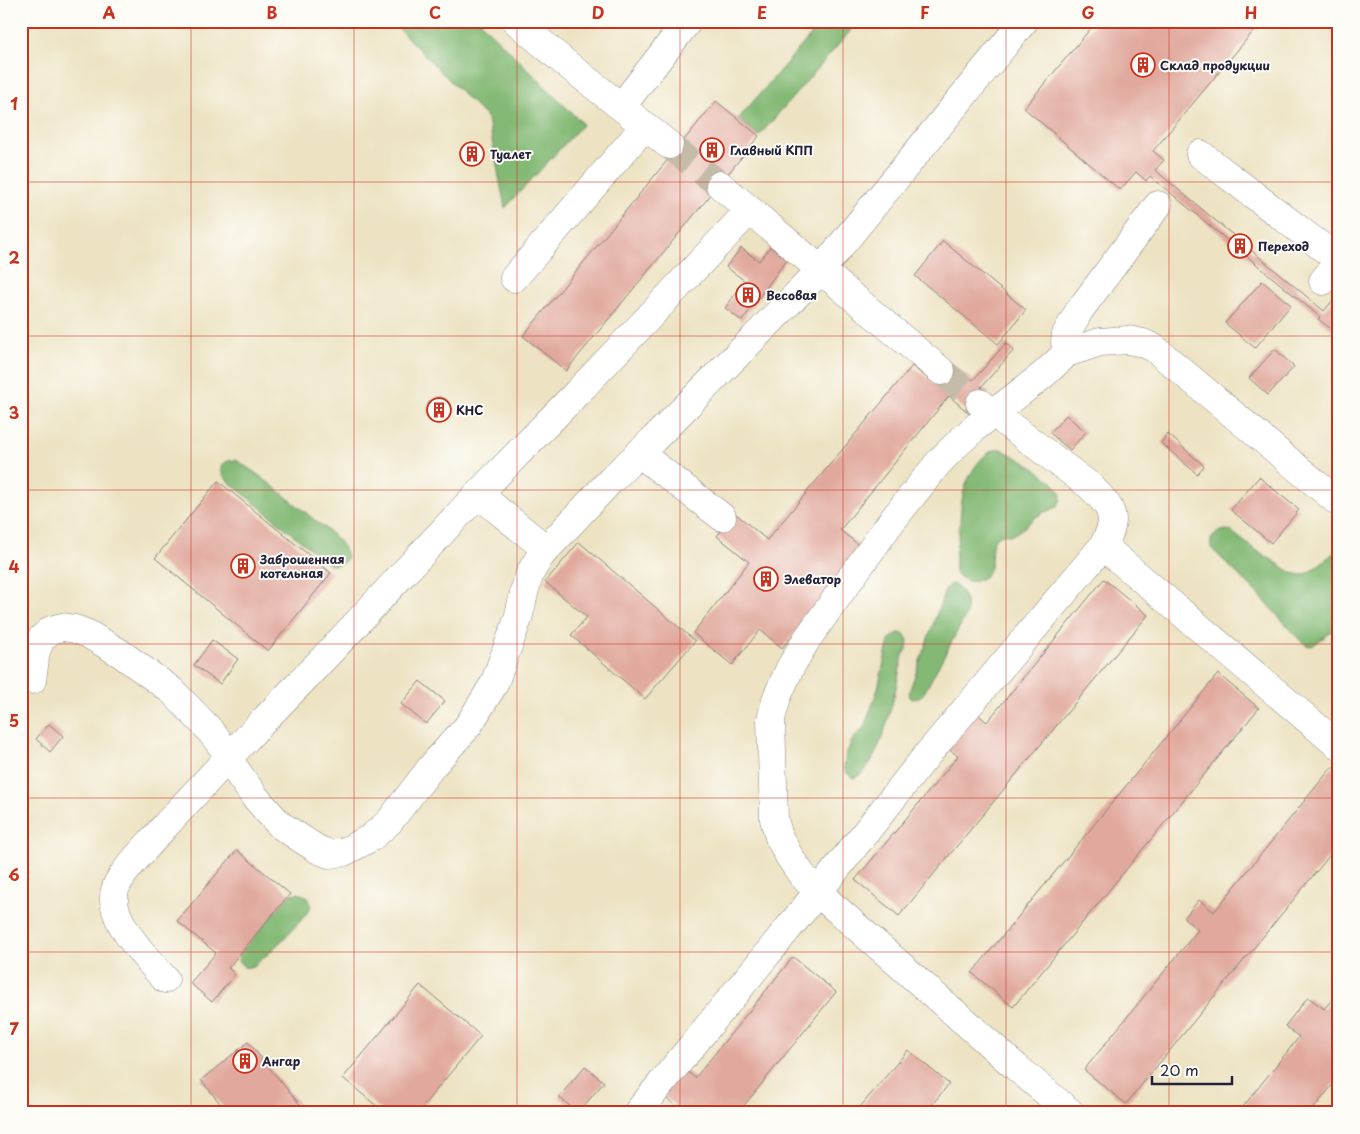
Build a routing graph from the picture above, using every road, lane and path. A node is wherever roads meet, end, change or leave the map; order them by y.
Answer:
1 (516, 21) edge
2 (688, 21) edge
3 (1024, 21) edge
4 (621, 107) junction
5 (645, 126) junction
6 (669, 145) tunnel mouth
7 (1200, 154) dead end
8 (720, 185) tunnel mouth
9 (1158, 205) dead end
10 (750, 210) junction
11 (1333, 267) edge
12 (821, 270) junction
13 (514, 278) dead end
14 (1067, 352) junction
15 (941, 371) tunnel mouth
16 (987, 408) junction
17 (639, 453) junction
18 (478, 494) junction
19 (1339, 503) edge
20 (722, 517) dead end
21 (1103, 546) junction
22 (546, 549) junction
23 (32, 680) dead end
24 (1339, 746) edge
25 (228, 757) junction
26 (818, 892) junction
27 (165, 979) dead end
28 (637, 1113) edge
29 (1071, 1113) edge

1 - 4 street
2 - 4 street
3 - 12 street
4 - 5 street
5 - 6 street
5 - 13 street
7 - 11 street
8 - 10 street
9 - 14 street
10 - 12 street
10 - 18 street
12 - 15 street
12 - 17 street
14 - 16 street
14 - 19 street
16 - 21 street
16 - 26 street
17 - 20 street
17 - 22 street
18 - 22 street
18 - 25 street
21 - 24 street
21 - 26 street
22 - 25 street
23 - 25 street
25 - 27 street
26 - 28 street
26 - 29 street

